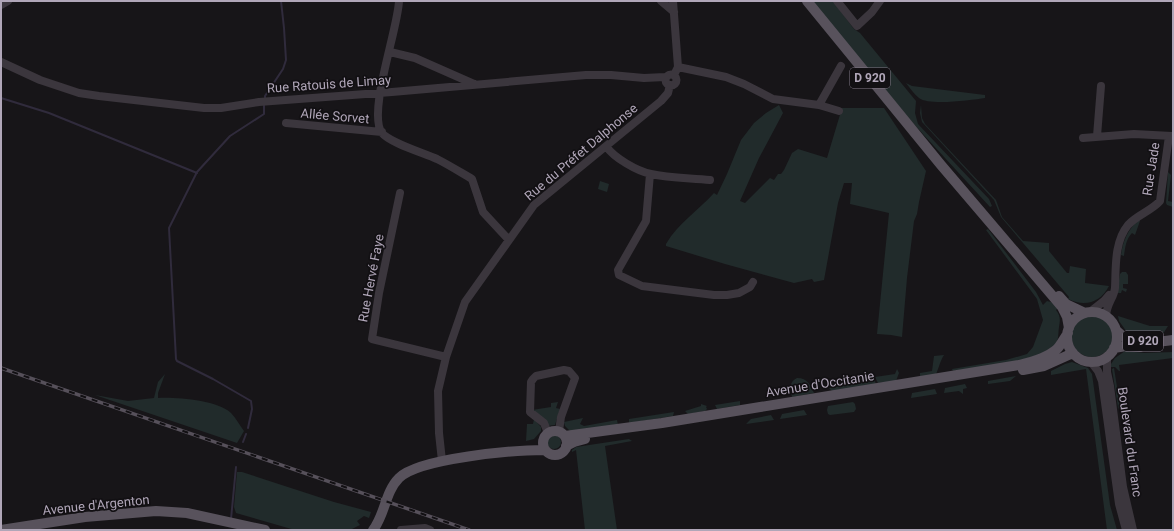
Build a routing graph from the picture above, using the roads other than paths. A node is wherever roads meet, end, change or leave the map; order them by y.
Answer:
1 (8, 1) edge
2 (399, 1) edge
3 (661, 1) edge
4 (673, 1) edge
5 (807, 1) edge
6 (837, 1) edge
7 (880, 1) edge
8 (1, 5) edge
9 (674, 12) junction
10 (390, 52) junction
11 (1, 62) edge
12 (841, 66) dead end
13 (678, 67) junction
14 (668, 81) junction
15 (475, 84) junction
16 (1101, 86) dead end
17 (379, 92) junction
18 (820, 105) junction
19 (839, 111) dead end
20 (286, 123) dead end
21 (382, 132) junction
22 (1097, 136) junction
23 (1171, 136) edge
24 (1083, 138) dead end
25 (606, 146) junction
26 (934, 156) junction
27 (650, 174) junction
28 (710, 180) dead end
29 (400, 193) dead end
30 (509, 240) junction
31 (753, 282) dead end
32 (1114, 284) junction
33 (1088, 313) junction
34 (1106, 317) junction
35 (1068, 330) junction
36 (1116, 330) junction
37 (1173, 340) edge
38 (1173, 347) edge
39 (1114, 348) junction
40 (1073, 353) junction
41 (446, 357) junction
42 (1107, 357) junction
43 (1091, 362) junction
44 (546, 436) junction
45 (563, 438) junction
46 (513, 450) junction
47 (545, 450) junction
48 (442, 461) junction
49 (254, 528) edge
50 (1, 530) edge
51 (265, 530) edge
52 (373, 530) edge
53 (401, 530) edge
54 (430, 530) edge
55 (1126, 530) edge
56 (1133, 530) edge

1 - 8 street
2 - 10 street
3 - 9 street
4 - 9 street
5 - 26 main road, D 920
6 - 7 street
9 - 13 street
10 - 15 street
10 - 17 street
11 - 17 street, Rue Ratouis de Limay
12 - 18 street
13 - 14 street, Rue du Préfet Dalphonse
13 - 18 street
14 - 15 street, Rue Ratouis de Limay
14 - 25 street, Rue du Préfet Dalphonse
15 - 17 street, Rue Ratouis de Limay
16 - 22 street
17 - 21 street
18 - 19 street
20 - 21 street, Allée Sorvet
21 - 30 street
22 - 23 street, Rue Jade
22 - 24 street, Rue Jade
23 - 32 street, Rue Jade
25 - 27 street
25 - 30 street, Rue du Préfet Dalphonse
26 - 33 main road, D 920
26 - 35 main road, D 920
27 - 28 street
27 - 31 street
29 - 41 street, Rue Hervé Faye
30 - 41 street, Rue du Préfet Dalphonse
32 - 33 street, Rue Jade
32 - 34 street, Rue Jade
33 - 34 main road
33 - 35 main road
34 - 36 main road
35 - 40 main road
35 - 45 main road, Avenue d'Occitanie
36 - 37 main road, D 920
36 - 39 main road
38 - 39 main road, D 920
39 - 42 main road
40 - 43 main road
40 - 45 main road, Avenue d'Occitanie
41 - 48 street, Rue du Préfet Dalphonse
42 - 43 main road
42 - 56 street, Boulevard du Franc
43 - 55 street, Boulevard du Franc
44 - 45 main road, Avenue d'Occitanie
44 - 45 street
44 - 46 main road, Avenue d'Occitanie
44 - 47 main road
45 - 47 main road, Avenue d'Occitanie
46 - 47 main road, Avenue d'Occitanie
46 - 48 main road, Avenue d'Occitanie
48 - 52 main road
49 - 50 main road, Avenue d'Argenton
49 - 51 main road, Avenue d'Argenton
53 - 54 street

